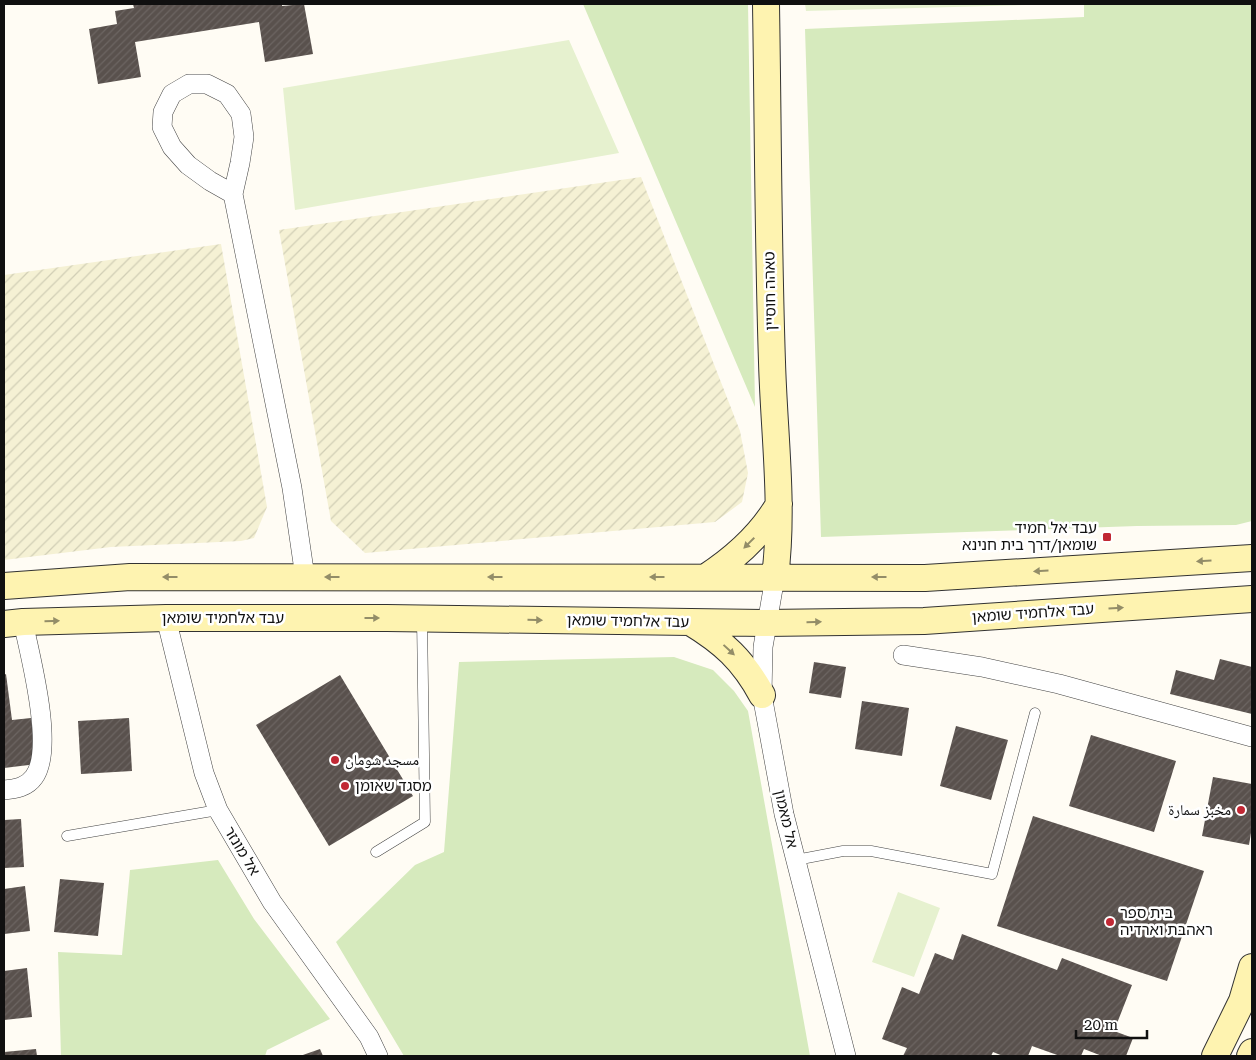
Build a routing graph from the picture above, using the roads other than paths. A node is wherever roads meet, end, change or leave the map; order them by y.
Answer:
1 (766, 4) edge
2 (233, 194) junction
3 (779, 504) junction
4 (1252, 558) edge
5 (305, 577) junction
6 (706, 577) junction
7 (775, 577) junction
8 (4, 586) edge
9 (1252, 598) edge
10 (166, 618) junction
11 (422, 619) junction
12 (690, 622) junction
13 (14, 623) edge
14 (765, 623) junction
15 (903, 654) dead end
16 (762, 695) junction
17 (1035, 713) dead end
18 (1252, 737) edge
19 (4, 790) edge
20 (218, 810) junction
21 (67, 836) dead end
22 (376, 852) dead end
23 (796, 860) junction
24 (1252, 968) edge
25 (1252, 1052) edge
26 (378, 1056) edge
27 (846, 1056) edge
28 (1215, 1056) edge
29 (1250, 1056) edge

1 - 3 main road, טאהה חוסיין
2 - 2 street
2 - 5 street
3 -> 6 main road
3 - 7 main road, טאהה חוסיין
4 -> 7 main road
6 -> 5 main road
5 -> 8 main road
6 - 7 main road
7 - 14 street, אל מאמון
14 -> 9 main road, עבד אלחמיד שומאן
10 -> 11 main road, עבד אלחמיד שומאן
13 -> 10 main road, עבד אלחמיד שומאן
10 - 20 street, אל מונזר
11 -> 12 main road, עבד אלחמיד שומאן
11 - 22 lane
12 - 14 main road, עבד אלחמיד שומאן
12 -> 16 main road
13 - 19 street
14 - 16 street, אל מאמון
15 - 18 street
16 - 23 street, אל מאמון
17 - 23 lane
20 - 21 lane
20 - 26 street, אל מונזר
23 - 27 street, אל מאמון
24 - 28 main road
25 - 29 main road

